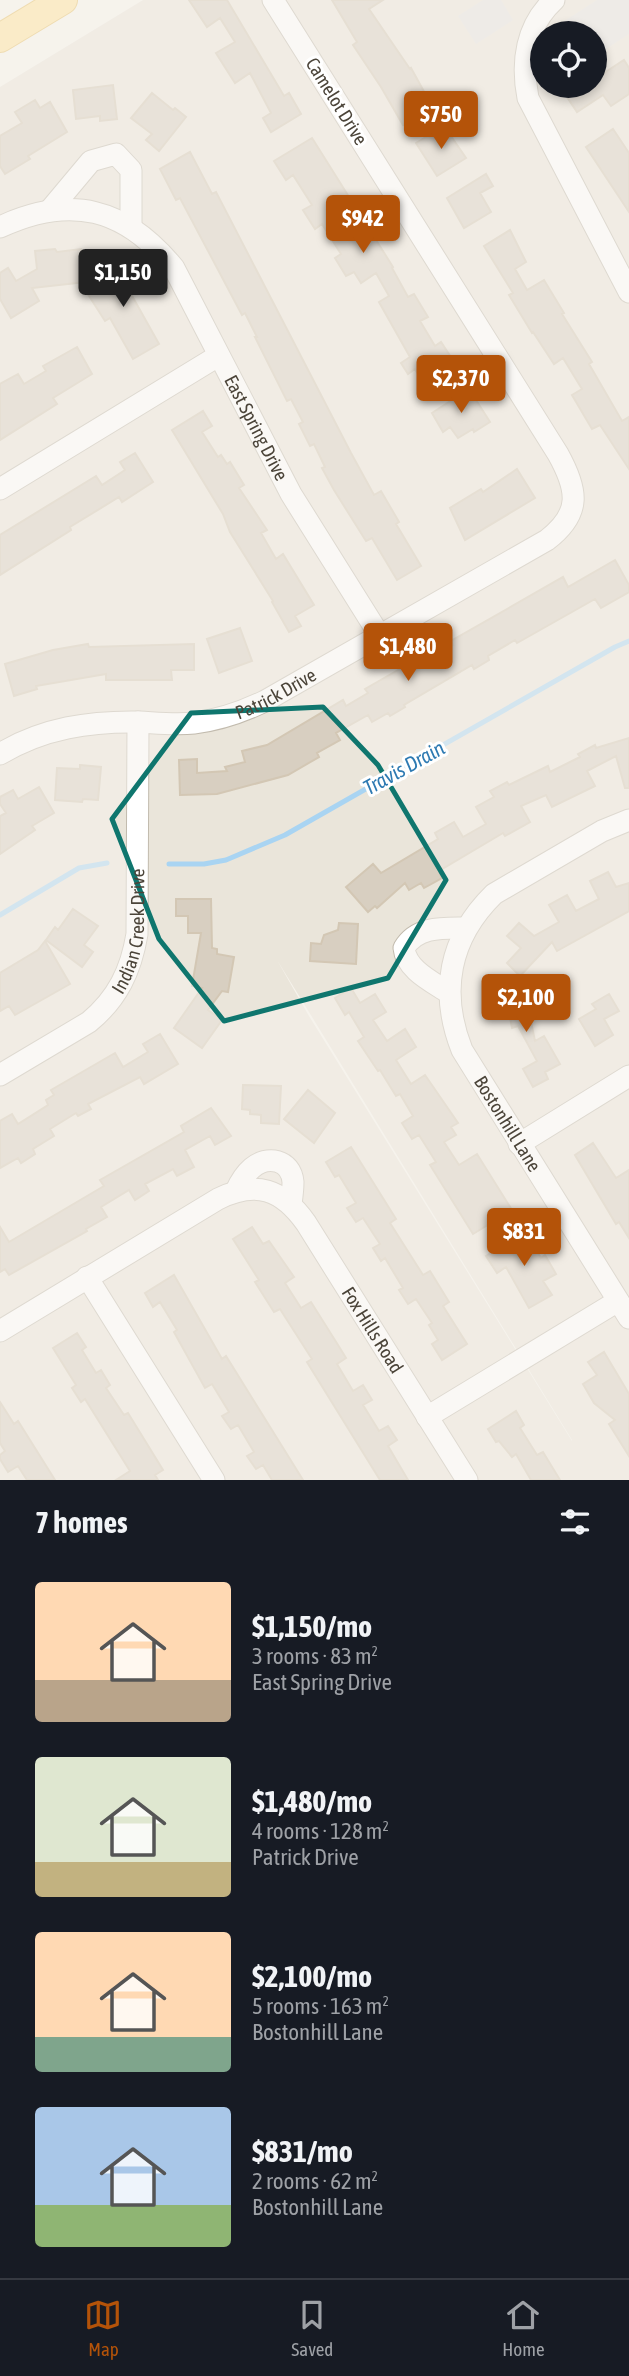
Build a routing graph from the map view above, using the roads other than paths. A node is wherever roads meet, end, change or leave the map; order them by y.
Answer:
1 (63, 0) edge
2 (273, 0) edge
3 (554, 0) edge
4 (0, 38) edge
5 (50, 210) junction
6 (0, 227) edge
7 (131, 227) junction
8 (624, 268) edge
9 (629, 292) edge
10 (218, 356) junction
11 (0, 489) edge
12 (561, 528) joint
13 (380, 636) junction
14 (138, 722) junction
15 (0, 754) edge
16 (629, 820) edge
17 (466, 928) junction
18 (449, 993) junction
19 (0, 1075) edge
20 (629, 1076) edge
21 (520, 1144) junction
22 (236, 1191) junction
23 (291, 1204) junction
24 (87, 1278) junction
25 (623, 1310) edge
26 (0, 1331) edge
27 (427, 1417) junction
28 (214, 1480) edge
29 (467, 1480) edge

1 - 4 main road
2 - 12 street, Camelot Drive
3 - 8 street
5 - 6 street, East Spring Drive
5 - 7 street, East Spring Drive
5 - 7 street
7 - 10 street, East Spring Drive
8 - 9 street
10 - 11 street
10 - 13 street, East Spring Drive
12 - 13 street, Patrick Drive
13 - 14 street, Patrick Drive
14 - 15 street, Patrick Drive
14 - 19 street, Indian Creek Drive
16 - 17 street, Bostonhill Lane
17 - 18 street, Bostonhill Lane
17 - 18 street
18 - 21 street, Bostonhill Lane
20 - 21 street
21 - 25 street, Bostonhill Lane
22 - 23 street, Fox Hills Road
22 - 23 street
22 - 24 street
23 - 27 street, Fox Hills Road
24 - 26 street
24 - 28 street
25 - 27 street
27 - 29 street, Fox Hills Road

